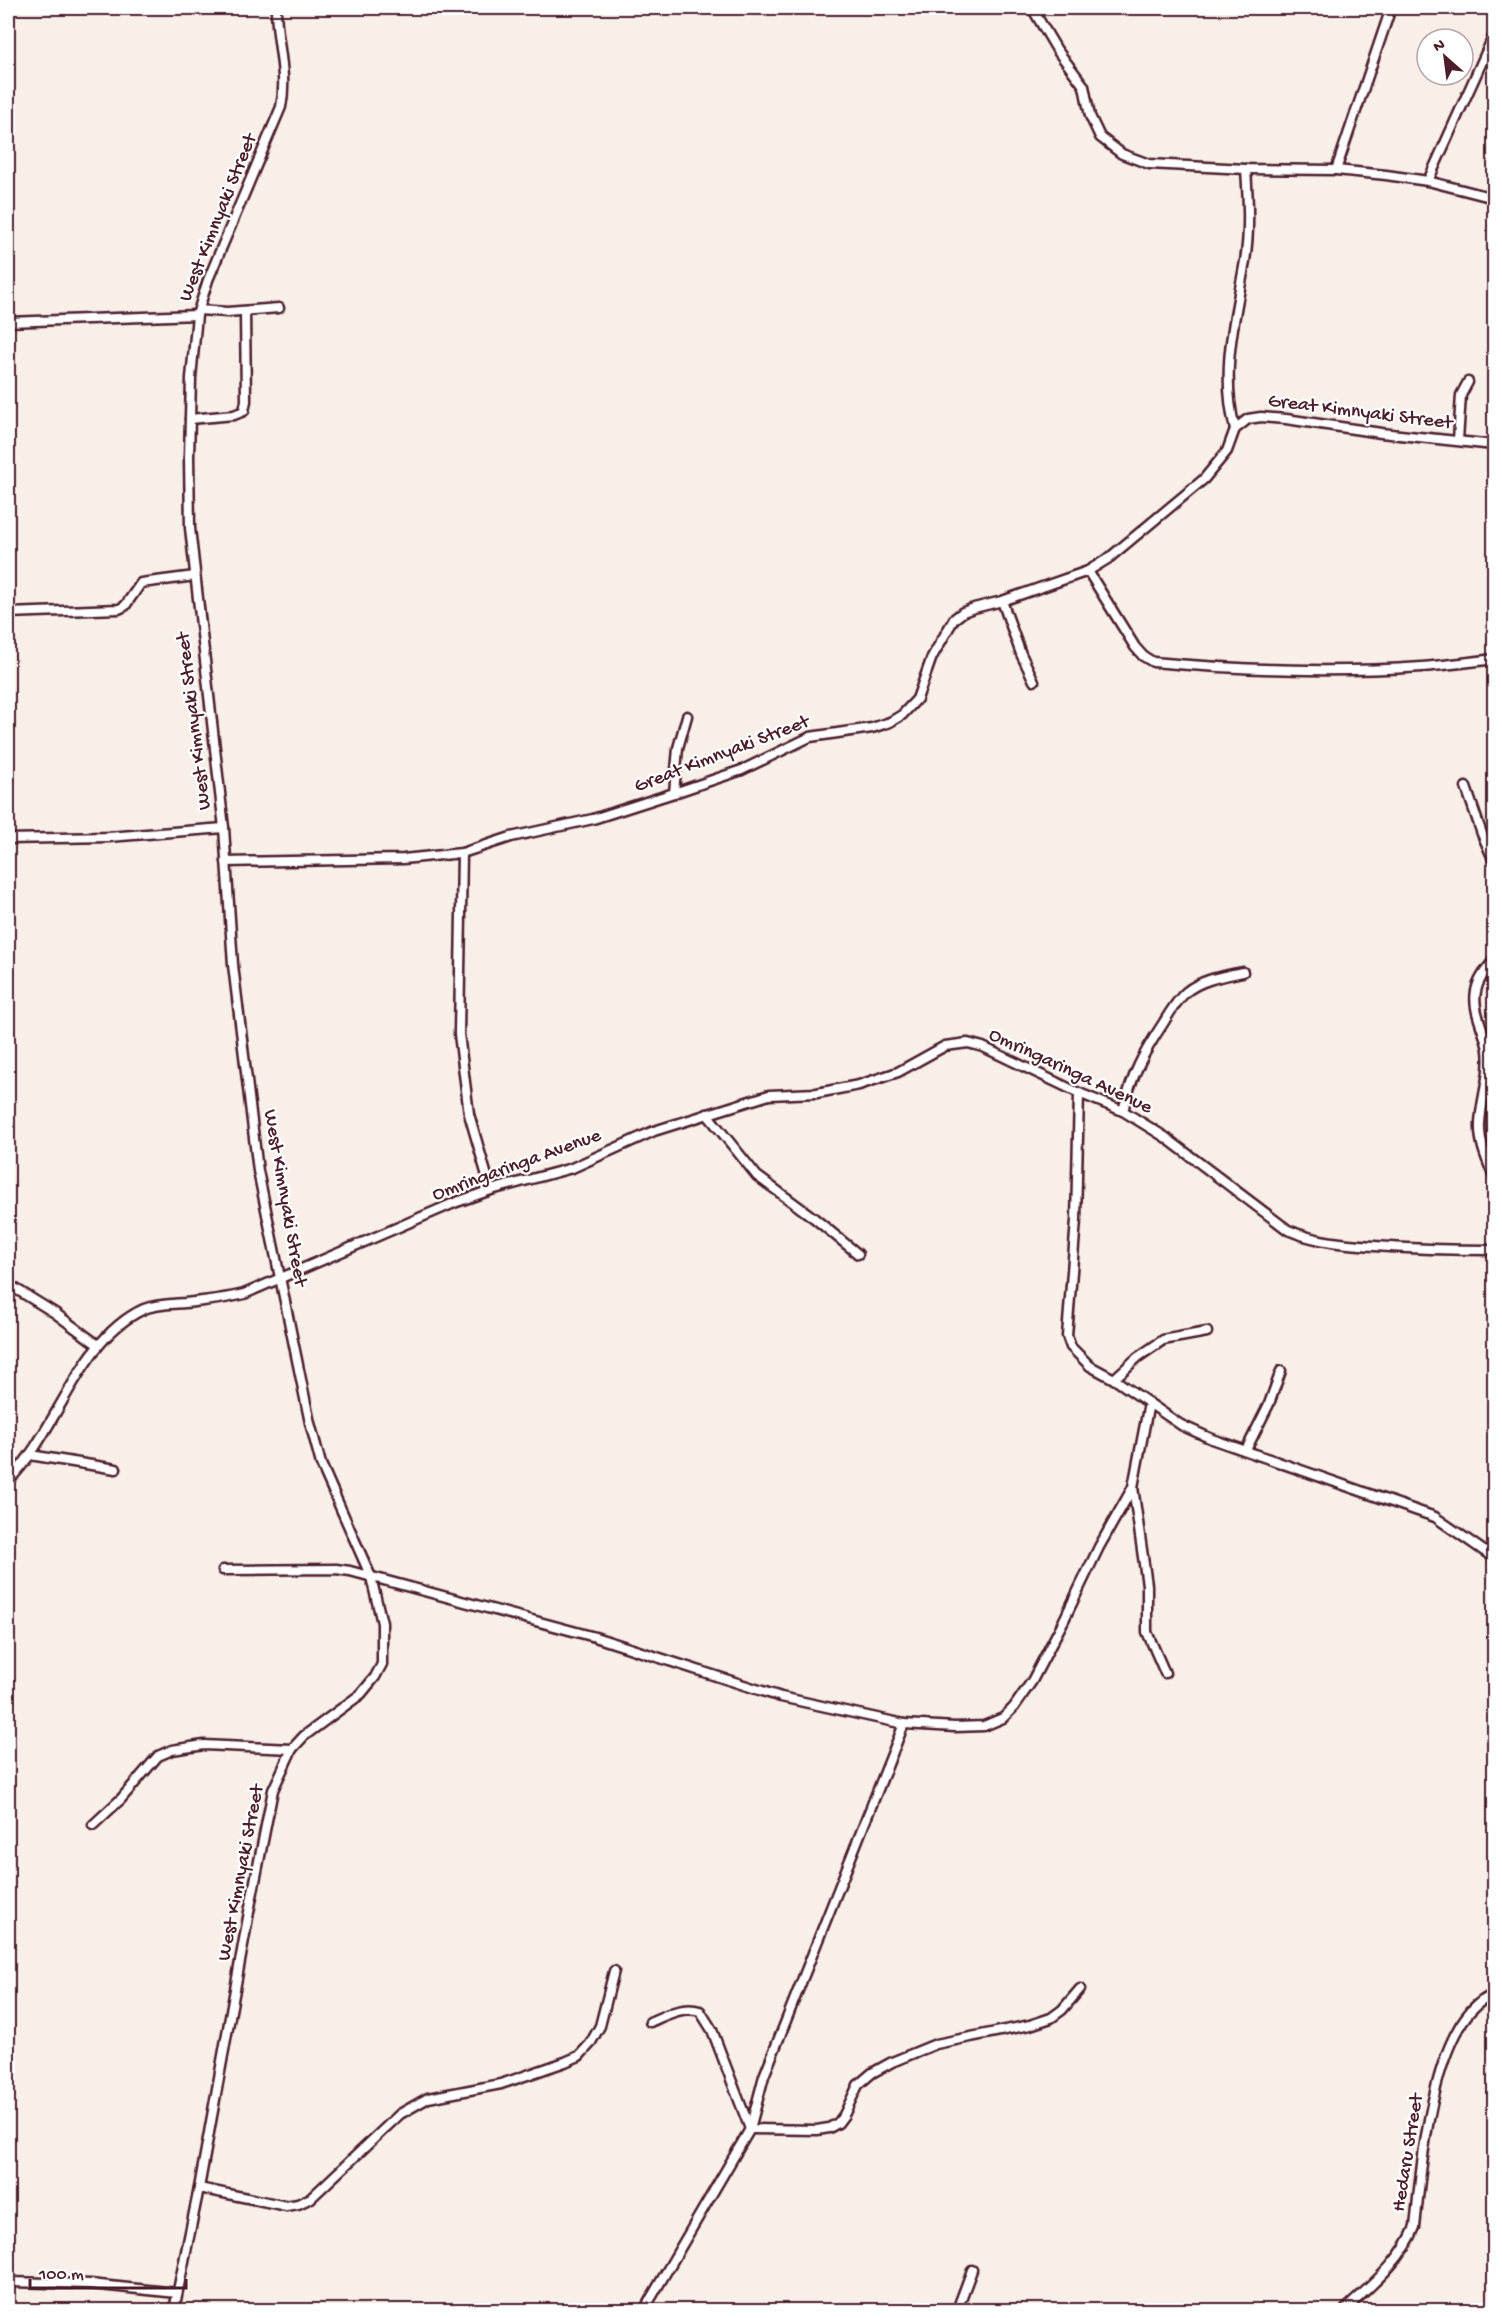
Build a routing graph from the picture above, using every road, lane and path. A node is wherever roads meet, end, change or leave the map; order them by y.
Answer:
1 (276, 8) edge
2 (1032, 8) edge
3 (1391, 8) edge
4 (1494, 35) edge
5 (1246, 169) junction
6 (1336, 170) junction
7 (1428, 181) junction
8 (1494, 198) edge
9 (279, 308) dead end
10 (198, 312) junction
11 (245, 312) junction
12 (8, 322) edge
13 (1468, 382) dead end
14 (190, 418) junction
15 (1235, 429) junction
16 (1458, 440) junction
17 (1494, 445) edge
18 (1088, 571) junction
19 (195, 576) junction
20 (1002, 602) junction
21 (8, 613) edge
22 (1494, 659) edge
23 (1034, 681) dead end
24 (687, 716) dead end
25 (1466, 787) dead end
26 (674, 793) junction
27 (224, 828) junction
28 (8, 839) edge
29 (462, 853) junction
30 (1494, 861) edge
31 (226, 862) junction
32 (1494, 960) edge
33 (1243, 972) dead end
34 (1079, 1093) junction
35 (1122, 1111) junction
36 (707, 1114) junction
37 (1494, 1177) edge
38 (491, 1190) junction
39 (1494, 1250) edge
40 (858, 1254) dead end
41 (282, 1278) junction
42 (8, 1284) edge
43 (1207, 1332) dead end
44 (98, 1345) junction
45 (1281, 1371) dead end
46 (1114, 1379) junction
47 (1149, 1403) junction
48 (1246, 1450) junction
49 (30, 1455) junction
50 (116, 1469) dead end
51 (8, 1481) edge
52 (1133, 1486) junction
53 (1494, 1558) edge
54 (223, 1570) dead end
55 (371, 1577) junction
56 (1165, 1673) dead end
57 (904, 1724) junction
58 (292, 1749) junction
59 (93, 1825) dead end
60 (614, 1971) dead end
61 (1080, 1989) dead end
62 (1494, 1995) edge
63 (650, 2022) dead end
64 (750, 2128) junction
65 (199, 2188) junction
66 (972, 2270) dead end
67 (8, 2282) edge
68 (177, 2293) junction
69 (174, 2310) edge
70 (644, 2310) edge
71 (957, 2310) edge
72 (1345, 2310) edge

1 - 10 street, West Kimnyaki Street
2 - 5 street
3 - 6 street
4 - 7 street
5 - 6 street
5 - 15 street
6 - 7 street
7 - 8 street
9 - 11 street
10 - 11 street
10 - 12 street
10 - 14 street, West Kimnyaki Street
11 - 14 street
13 - 16 street
14 - 19 street, West Kimnyaki Street
15 - 16 street, Great Kimnyaki Street
15 - 18 street, Great Kimnyaki Street
16 - 17 street, Great Kimnyaki Street
18 - 20 street, Great Kimnyaki Street
18 - 22 street
19 - 21 street
19 - 27 street, West Kimnyaki Street
20 - 23 street
20 - 26 street, Great Kimnyaki Street
24 - 26 street
25 - 30 street
26 - 29 street, Great Kimnyaki Street
27 - 28 street
27 - 31 street, West Kimnyaki Street
29 - 31 street, Great Kimnyaki Street
29 - 38 street
31 - 41 street, West Kimnyaki Street
32 - 37 street
33 - 35 street
34 - 35 street, Omringaringa Avenue
34 - 36 street, Omringaringa Avenue
34 - 46 street
35 - 39 street, Omringaringa Avenue
36 - 38 street, Omringaringa Avenue
36 - 40 street
38 - 41 street, Omringaringa Avenue
41 - 44 street, Omringaringa Avenue
41 - 55 street, West Kimnyaki Street
42 - 44 street
43 - 46 street
44 - 49 street, Omringaringa Avenue
45 - 48 street
46 - 47 street
47 - 48 street
47 - 52 street
48 - 53 street
49 - 50 street
49 - 51 street, Omringaringa Avenue
52 - 56 street
52 - 57 street
54 - 55 street
55 - 57 street
55 - 58 street, West Kimnyaki Street
57 - 64 street
58 - 59 street
58 - 65 street, West Kimnyaki Street
60 - 65 street
61 - 64 street
62 - 72 street, Hedaru Street
63 - 64 street
64 - 70 street
65 - 68 street, West Kimnyaki Street
66 - 71 street
67 - 68 street
68 - 69 street, West Kimnyaki Street

